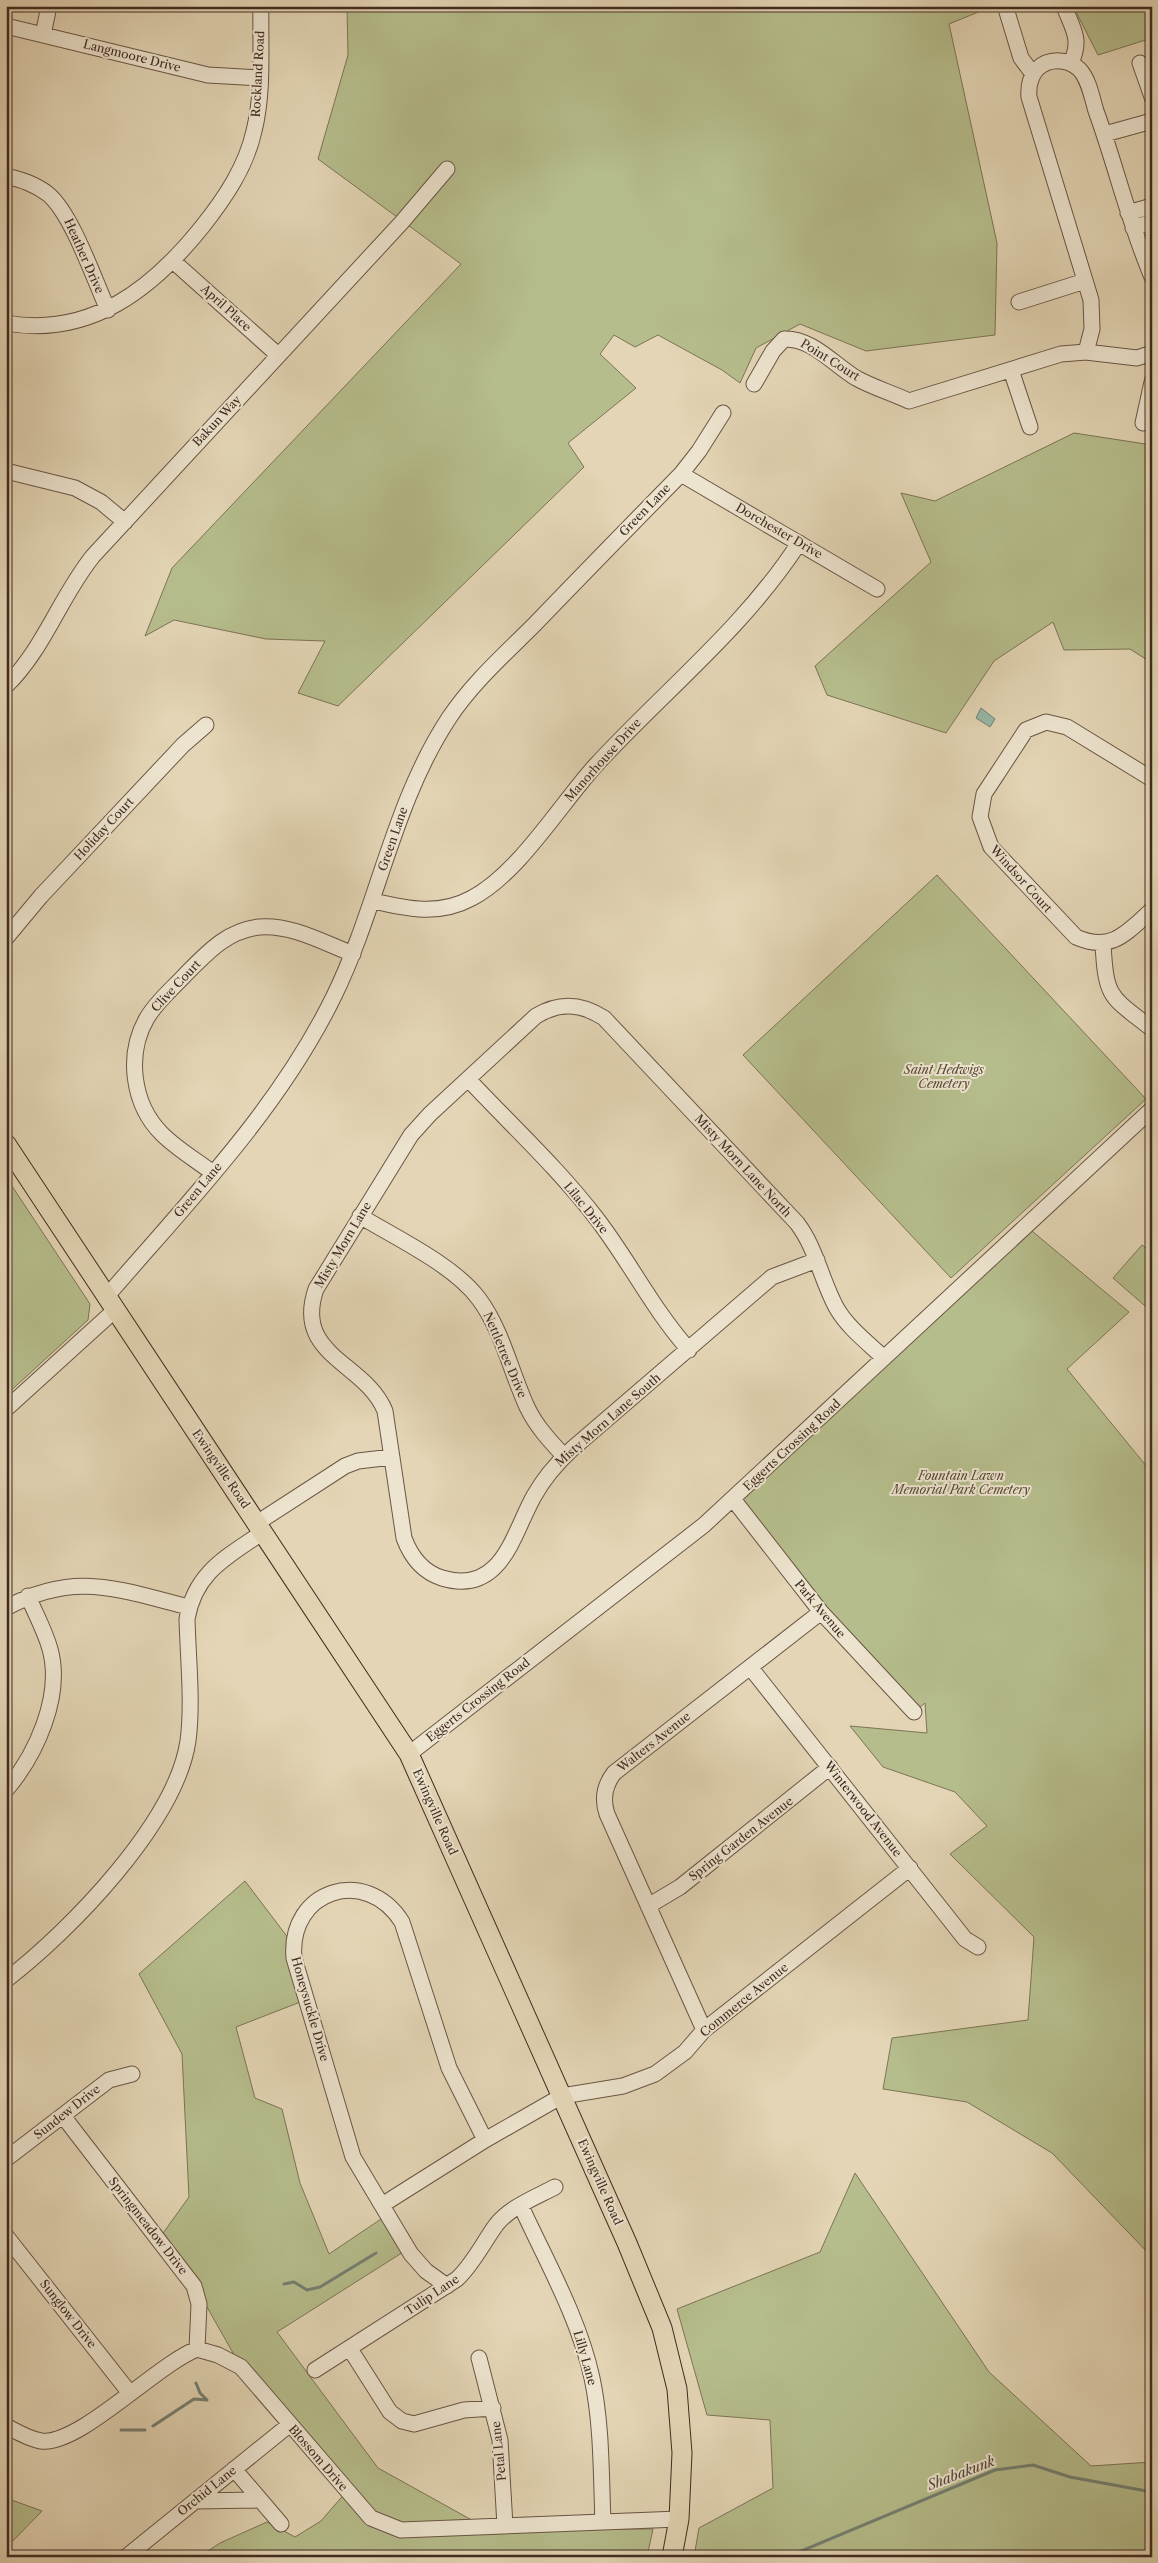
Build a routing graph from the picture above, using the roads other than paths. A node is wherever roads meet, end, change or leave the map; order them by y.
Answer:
1 (49, 6) edge
2 (261, 6) edge
3 (1064, 6) edge
4 (1007, 12) dead end
5 (6, 26) edge
6 (43, 35) junction
7 (1071, 63) junction
8 (1140, 63) dead end
9 (1033, 74) junction
10 (259, 78) junction
11 (1152, 97) edge
12 (1152, 121) edge
13 (1105, 134) junction
14 (447, 169) dead end
15 (6, 176) edge
16 (1152, 206) edge
17 (1131, 221) junction
18 (1152, 222) edge
19 (173, 261) junction
20 (1152, 277) edge
21 (1085, 281) junction
22 (1019, 302) dead end
23 (108, 310) junction
24 (6, 323) edge
25 (1086, 352) junction
26 (1152, 352) edge
27 (278, 355) junction
28 (1011, 370) junction
29 (1152, 382) edge
30 (754, 384) dead end
31 (723, 412) dead end
32 (1143, 423) dead end
33 (1030, 427) dead end
34 (6, 471) edge
35 (681, 474) junction
36 (125, 522) junction
37 (799, 543) junction
38 (876, 589) dead end
39 (6, 686) edge
40 (206, 725) dead end
41 (1152, 779) edge
42 (373, 901) junction
43 (1152, 910) edge
44 (6, 938) edge
45 (1103, 944) junction
46 (353, 954) junction
47 (569, 1005) joint
48 (1152, 1029) edge
49 (468, 1079) junction
50 (1152, 1110) edge
51 (6, 1144) edge
52 (213, 1173) junction
53 (360, 1216) junction
54 (817, 1260) junction
55 (111, 1303) junction
56 (689, 1350) junction
57 (884, 1358) junction
58 (6, 1410) edge
59 (564, 1456) junction
60 (392, 1457) junction
61 (733, 1499) junction
62 (260, 1527) junction
63 (423, 1568) joint
64 (28, 1596) junction
65 (189, 1607) junction
66 (6, 1608) edge
67 (821, 1612) junction
68 (750, 1667) junction
69 (914, 1712) dead end
70 (409, 1754) junction
71 (830, 1767) junction
72 (6, 1790) edge
73 (910, 1868) junction
74 (648, 1906) junction
75 (978, 1948) dead end
76 (6, 1980) edge
77 (704, 2030) junction
78 (132, 2074) dead end
79 (562, 2096) junction
80 (63, 2116) junction
81 (485, 2140) junction
82 (6, 2159) edge
83 (556, 2187) dead end
84 (382, 2205) junction
85 (520, 2206) junction
86 (6, 2236) edge
87 (447, 2286) junction
88 (197, 2349) junction
89 (350, 2349) junction
90 (479, 2358) dead end
91 (316, 2370) dead end
92 (129, 2392) junction
93 (493, 2408) junction
94 (289, 2425) junction
95 (6, 2426) edge
96 (234, 2469) junction
97 (260, 2500) junction
98 (195, 2501) junction
99 (679, 2519) junction
100 (602, 2522) junction
101 (281, 2524) dead end
102 (505, 2526) junction
103 (126, 2557) edge
104 (672, 2557) edge

1 - 6 street
2 - 10 street, Rockland Road
3 - 7 street
4 - 9 street
5 - 6 street, Langmoore Drive
6 - 10 street, Langmoore Drive
7 - 9 street
7 - 13 street
8 - 11 street
9 - 21 street
10 - 19 street, Rockland Road
12 - 13 street
13 - 17 street
14 - 27 street, Bakun Way
15 - 23 street, Heather Drive
16 - 17 street
17 - 18 street
17 - 20 street
19 - 23 street, Rockland Road
19 - 27 street, April Place
21 - 22 street
21 - 25 street
23 - 24 street, Rockland Road
25 - 26 street, Point Court
25 - 28 street, Point Court
27 - 36 street, Bakun Way
28 - 30 street, Point Court
28 - 33 street
29 - 32 street
31 - 35 street, Green Lane
34 - 36 street
35 - 37 street, Dorchester Drive
35 - 42 street, Green Lane
36 - 39 street, Bakun Way
37 - 38 street, Dorchester Drive
37 - 42 street, Manorhouse Drive
40 - 44 street, Holiday Court
41 - 45 street, Windsor Court
42 - 46 street, Green Lane
43 - 45 street
45 - 48 street
46 - 52 street, Green Lane
46 - 52 street, Clive Court
47 - 49 street, Misty Morn Lane
47 - 54 street, Misty Morn Lane North
49 - 53 street, Misty Morn Lane
49 - 56 street, Lilac Drive
50 - 57 street, Eggerts Crossing Road
51 - 55 main road, Ewingville Road
52 - 55 street, Green Lane
53 - 59 street, Nettletree Drive
53 - 60 street, Misty Morn Lane
54 - 56 street, Misty Morn Lane South
54 - 57 street, Misty Morn Lane North
55 - 58 street, Green Lane
55 - 62 main road, Ewingville Road
56 - 59 street, Misty Morn Lane South
57 - 61 street, Eggerts Crossing Road
59 - 63 street, Misty Morn Lane South
60 - 62 street
60 - 63 street, Misty Morn Lane
61 - 67 street, Park Avenue
61 - 70 street, Eggerts Crossing Road
62 - 65 street
62 - 70 main road, Ewingville Road
64 - 65 street
64 - 66 street
64 - 72 street
65 - 76 street
67 - 68 street, Walters Avenue
67 - 69 street, Park Avenue
68 - 71 street, Winterwood Avenue
68 - 74 street, Walters Avenue
70 - 79 main road, Ewingville Road
71 - 73 street, Winterwood Avenue
71 - 74 street, Spring Garden Avenue
73 - 75 street, Winterwood Avenue
73 - 77 street, Commerce Avenue
74 - 77 street, Walters Avenue
77 - 79 street, Commerce Avenue
78 - 80 street, Sundew Drive
79 - 81 street
79 - 99 main road, Ewingville Road
80 - 82 street, Sundew Drive
80 - 88 street, Springmeadow Drive
81 - 84 street
81 - 84 street, Honeysuckle Drive
83 - 85 street, Tulip Lane
84 - 87 street, Honeysuckle Drive
85 - 87 street, Tulip Lane
85 - 100 street, Lilly Lane
86 - 92 street, Sunglow Drive
87 - 89 street, Tulip Lane
88 - 92 street
88 - 94 street, Blossom Drive
89 - 91 street, Tulip Lane
89 - 93 street, Petal Lane
90 - 93 street
92 - 95 street
93 - 102 street, Petal Lane
94 - 96 street, Orchid Lane
94 - 102 street, Blossom Drive
96 - 97 street
96 - 98 street, Orchid Lane
97 - 98 street
97 - 101 street
98 - 103 street, Orchid Lane
99 - 100 street, Blossom Drive
99 - 104 main road, Ewingville Road
100 - 102 street, Blossom Drive

